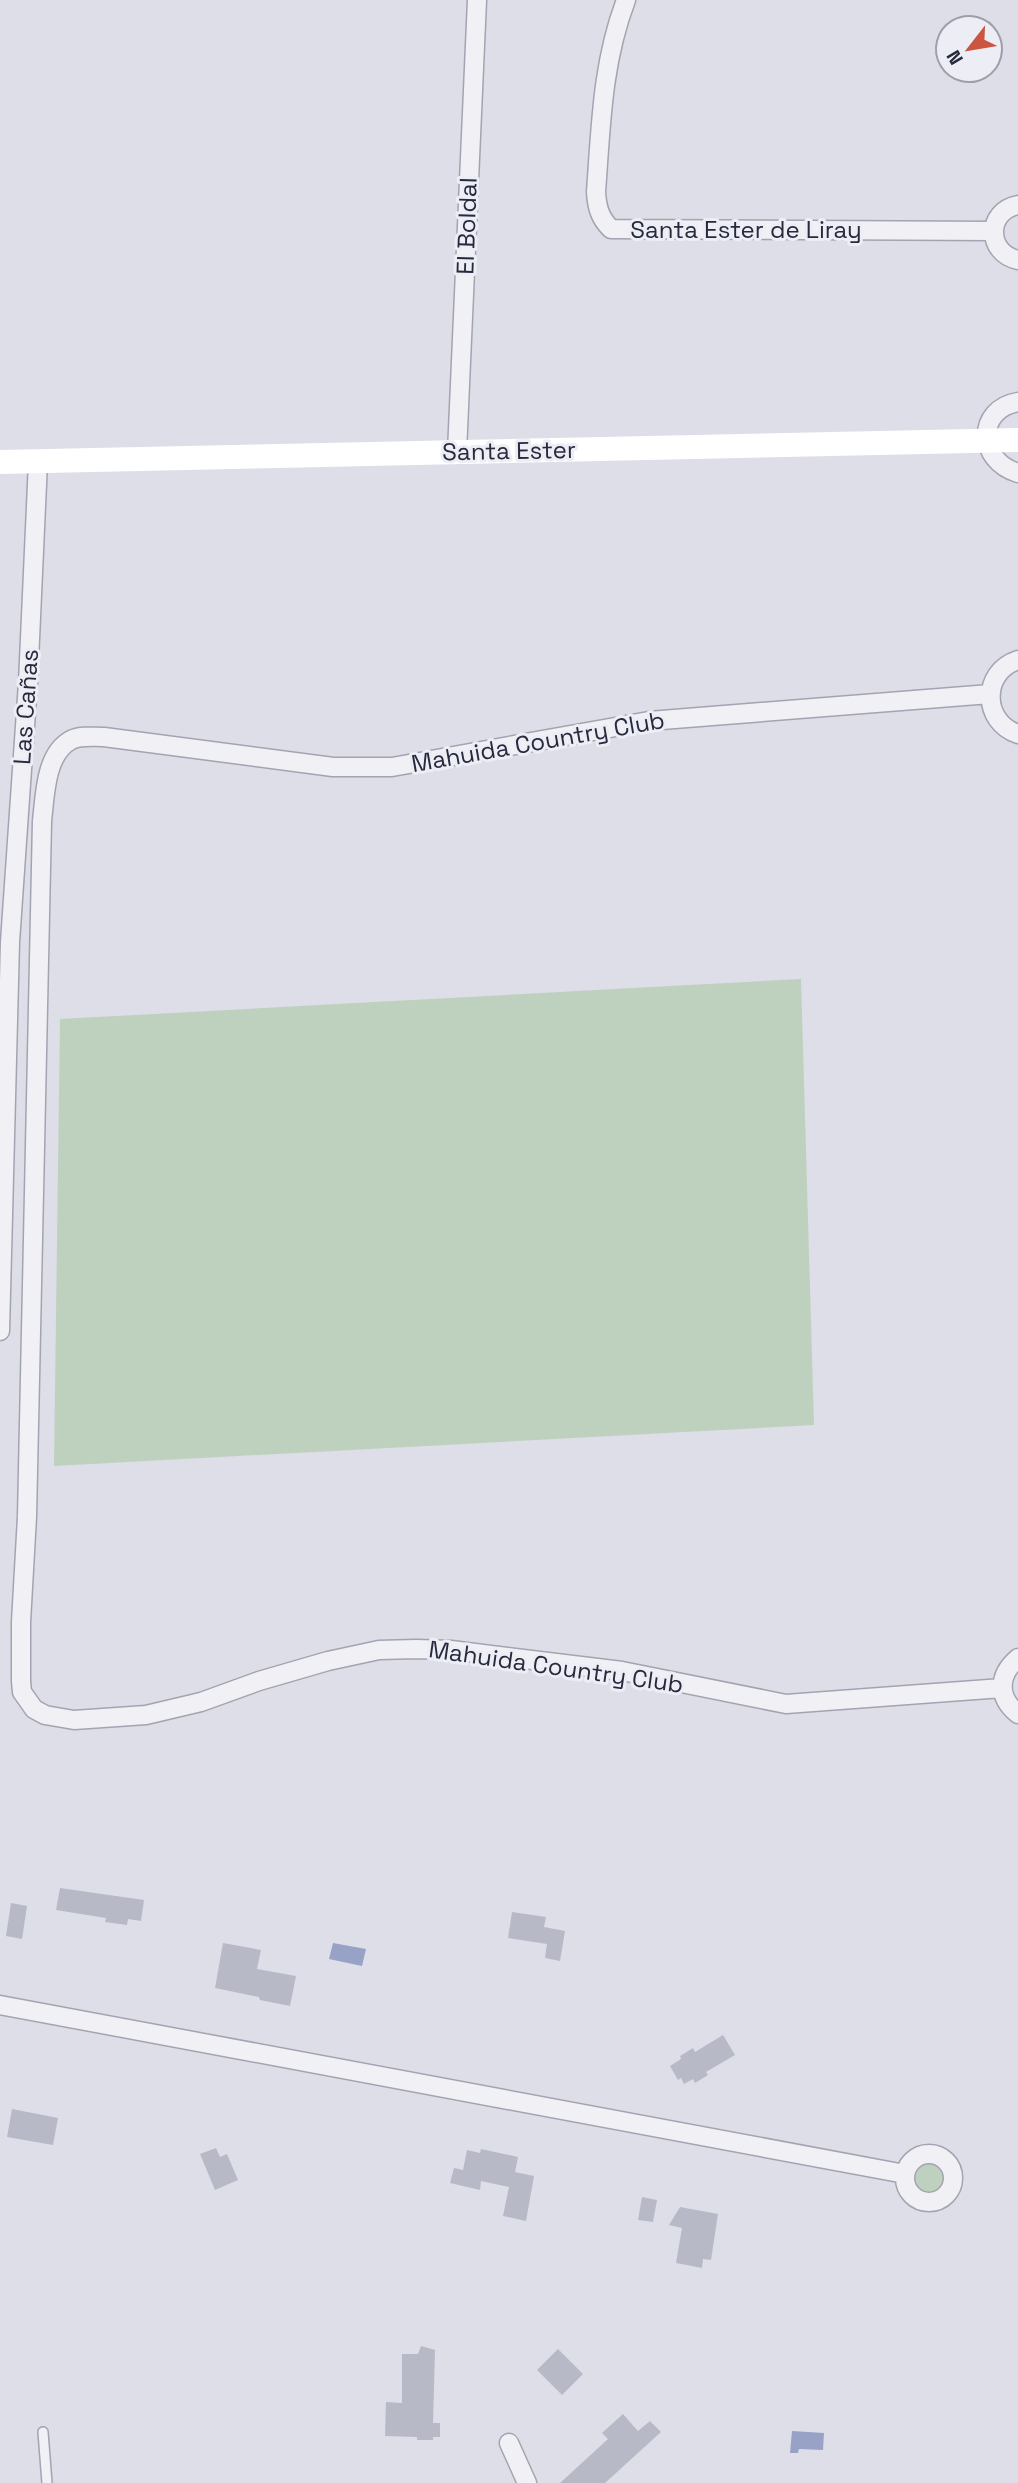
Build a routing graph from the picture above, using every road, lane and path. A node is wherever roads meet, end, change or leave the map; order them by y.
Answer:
1 (477, 0) edge
2 (626, 0) edge
3 (1018, 205) edge
4 (993, 231) junction
5 (1018, 260) edge
6 (1018, 402) edge
7 (1018, 440) edge
8 (987, 441) junction
9 (457, 452) junction
10 (37, 461) junction
11 (0, 462) edge
12 (1018, 473) edge
13 (1018, 660) edge
14 (989, 694) junction
15 (1018, 733) edge
16 (0, 1331) edge
17 (1018, 1658) edge
18 (1002, 1688) junction
19 (1018, 1714) edge
20 (0, 2005) edge
21 (905, 2174) dead end
22 (43, 2432) dead end
23 (509, 2442) dead end
24 (47, 2483) edge
25 (527, 2483) edge

1 - 9 street, El Boldal
2 - 4 street, Santa Ester de Liray
3 - 4 street
4 - 5 street
6 - 8 street
7 - 8 street, Santa Ester
8 - 9 street, Santa Ester
8 - 12 street
9 - 10 street, Santa Ester
10 - 11 street, Santa Ester
10 - 16 street, Las Cañas
13 - 14 street
14 - 15 street
14 - 18 street, Mahuida Country Club
17 - 18 street
18 - 19 street
20 - 21 street
22 - 24 lane
23 - 25 street

